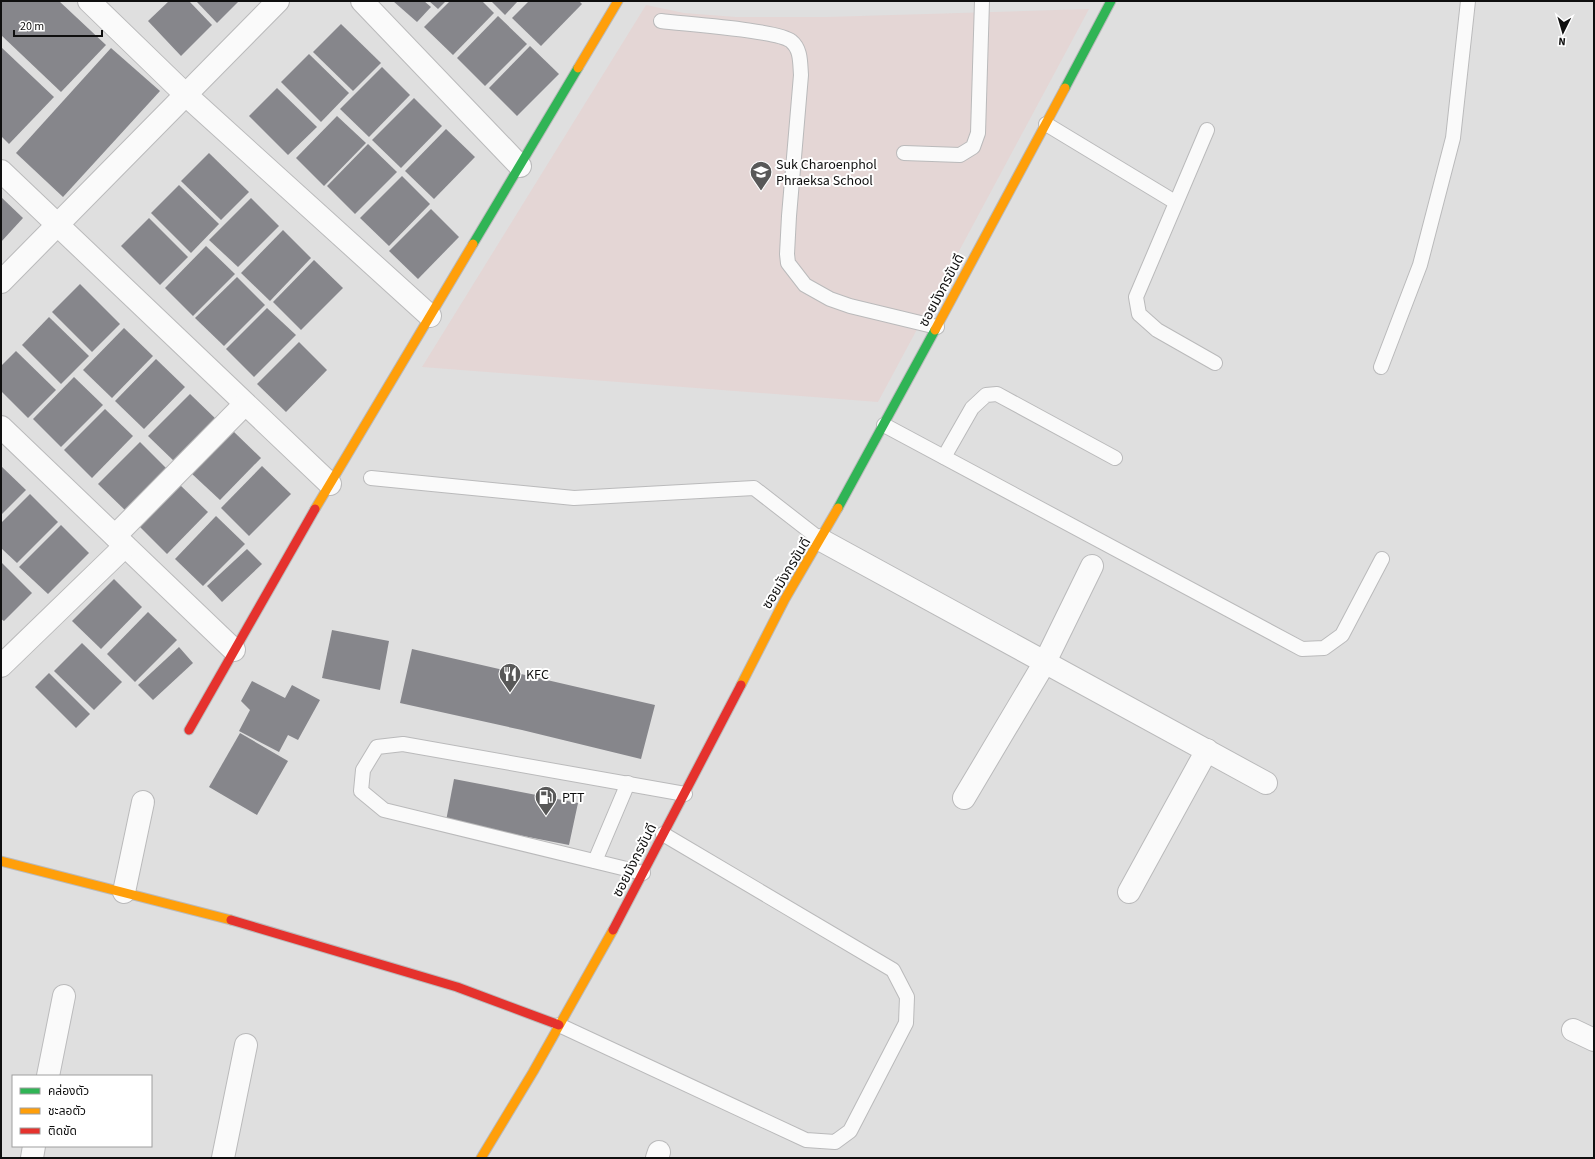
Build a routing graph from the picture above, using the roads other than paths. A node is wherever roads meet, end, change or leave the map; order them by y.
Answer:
1 (89, 1) edge
2 (278, 1) edge
3 (362, 1) edge
4 (618, 1) edge
5 (982, 1) edge
6 (1111, 1) edge
7 (1468, 1) edge
8 (661, 22) dead end
9 (186, 95) junction
10 (1046, 124) junction
11 (1207, 130) dead end
12 (904, 153) dead end
13 (520, 166) junction
14 (1, 171) edge
15 (1175, 202) junction
16 (56, 225) junction
17 (1, 282) edge
18 (430, 316) junction
19 (938, 327) junction
20 (1215, 363) dead end
21 (1381, 366) dead end
22 (245, 404) junction
23 (884, 425) junction
24 (1, 427) edge
25 (944, 457) junction
26 (1116, 458) dead end
27 (371, 478) dead end
28 (330, 484) junction
29 (821, 540) junction
30 (120, 541) junction
31 (1382, 559) dead end
32 (1092, 566) dead end
33 (234, 650) junction
34 (1045, 662) junction
35 (1, 666) edge
36 (189, 730) dead end
37 (1207, 750) junction
38 (1266, 782) dead end
39 (628, 783) junction
40 (685, 794) junction
41 (964, 798) dead end
42 (143, 802) dead end
43 (663, 834) junction
44 (1, 861) edge
45 (595, 861) junction
46 (643, 873) junction
47 (124, 892) junction
48 (1129, 892) dead end
49 (64, 996) dead end
50 (559, 1025) junction
51 (1573, 1030) dead end
52 (1594, 1040) edge
53 (246, 1045) dead end
54 (48, 1075) edge
55 (34, 1147) edge
56 (32, 1158) edge
57 (223, 1158) edge
58 (481, 1158) edge

1 - 9 street
2 - 9 street
3 - 13 street
4 - 13 street
5 - 12 lane
6 - 10 street, ซอยมังกรขันดี
7 - 21 lane
8 - 19 lane
9 - 16 street
9 - 18 street
10 - 15 lane
10 - 19 street, ซอยมังกรขันดี
11 - 15 lane
13 - 18 street
14 - 16 street
15 - 20 lane
16 - 17 street
16 - 22 street
18 - 28 street
19 - 23 street, ซอยมังกรขันดี
22 - 28 street
22 - 30 street
23 - 25 lane
23 - 29 street, ซอยมังกรขันดี
24 - 30 street
25 - 26 lane
25 - 31 lane
27 - 29 lane
28 - 33 street
29 - 34 street
29 - 40 street, ซอยมังกรขันดี
30 - 33 street
30 - 35 street
32 - 34 street
33 - 36 street
34 - 37 street
34 - 41 street
37 - 38 street
37 - 48 street
39 - 40 lane
39 - 45 lane
39 - 45 lane
40 - 43 street, ซอยมังกรขันดี
42 - 47 street
43 - 46 street, ซอยมังกรขันดี
43 - 50 lane
44 - 47 street
45 - 46 lane
46 - 50 street, ซอยมังกรขันดี
47 - 50 street
49 - 54 street
50 - 58 street, ซอยมังกรขันดี
51 - 52 street
53 - 57 street
55 - 56 street

